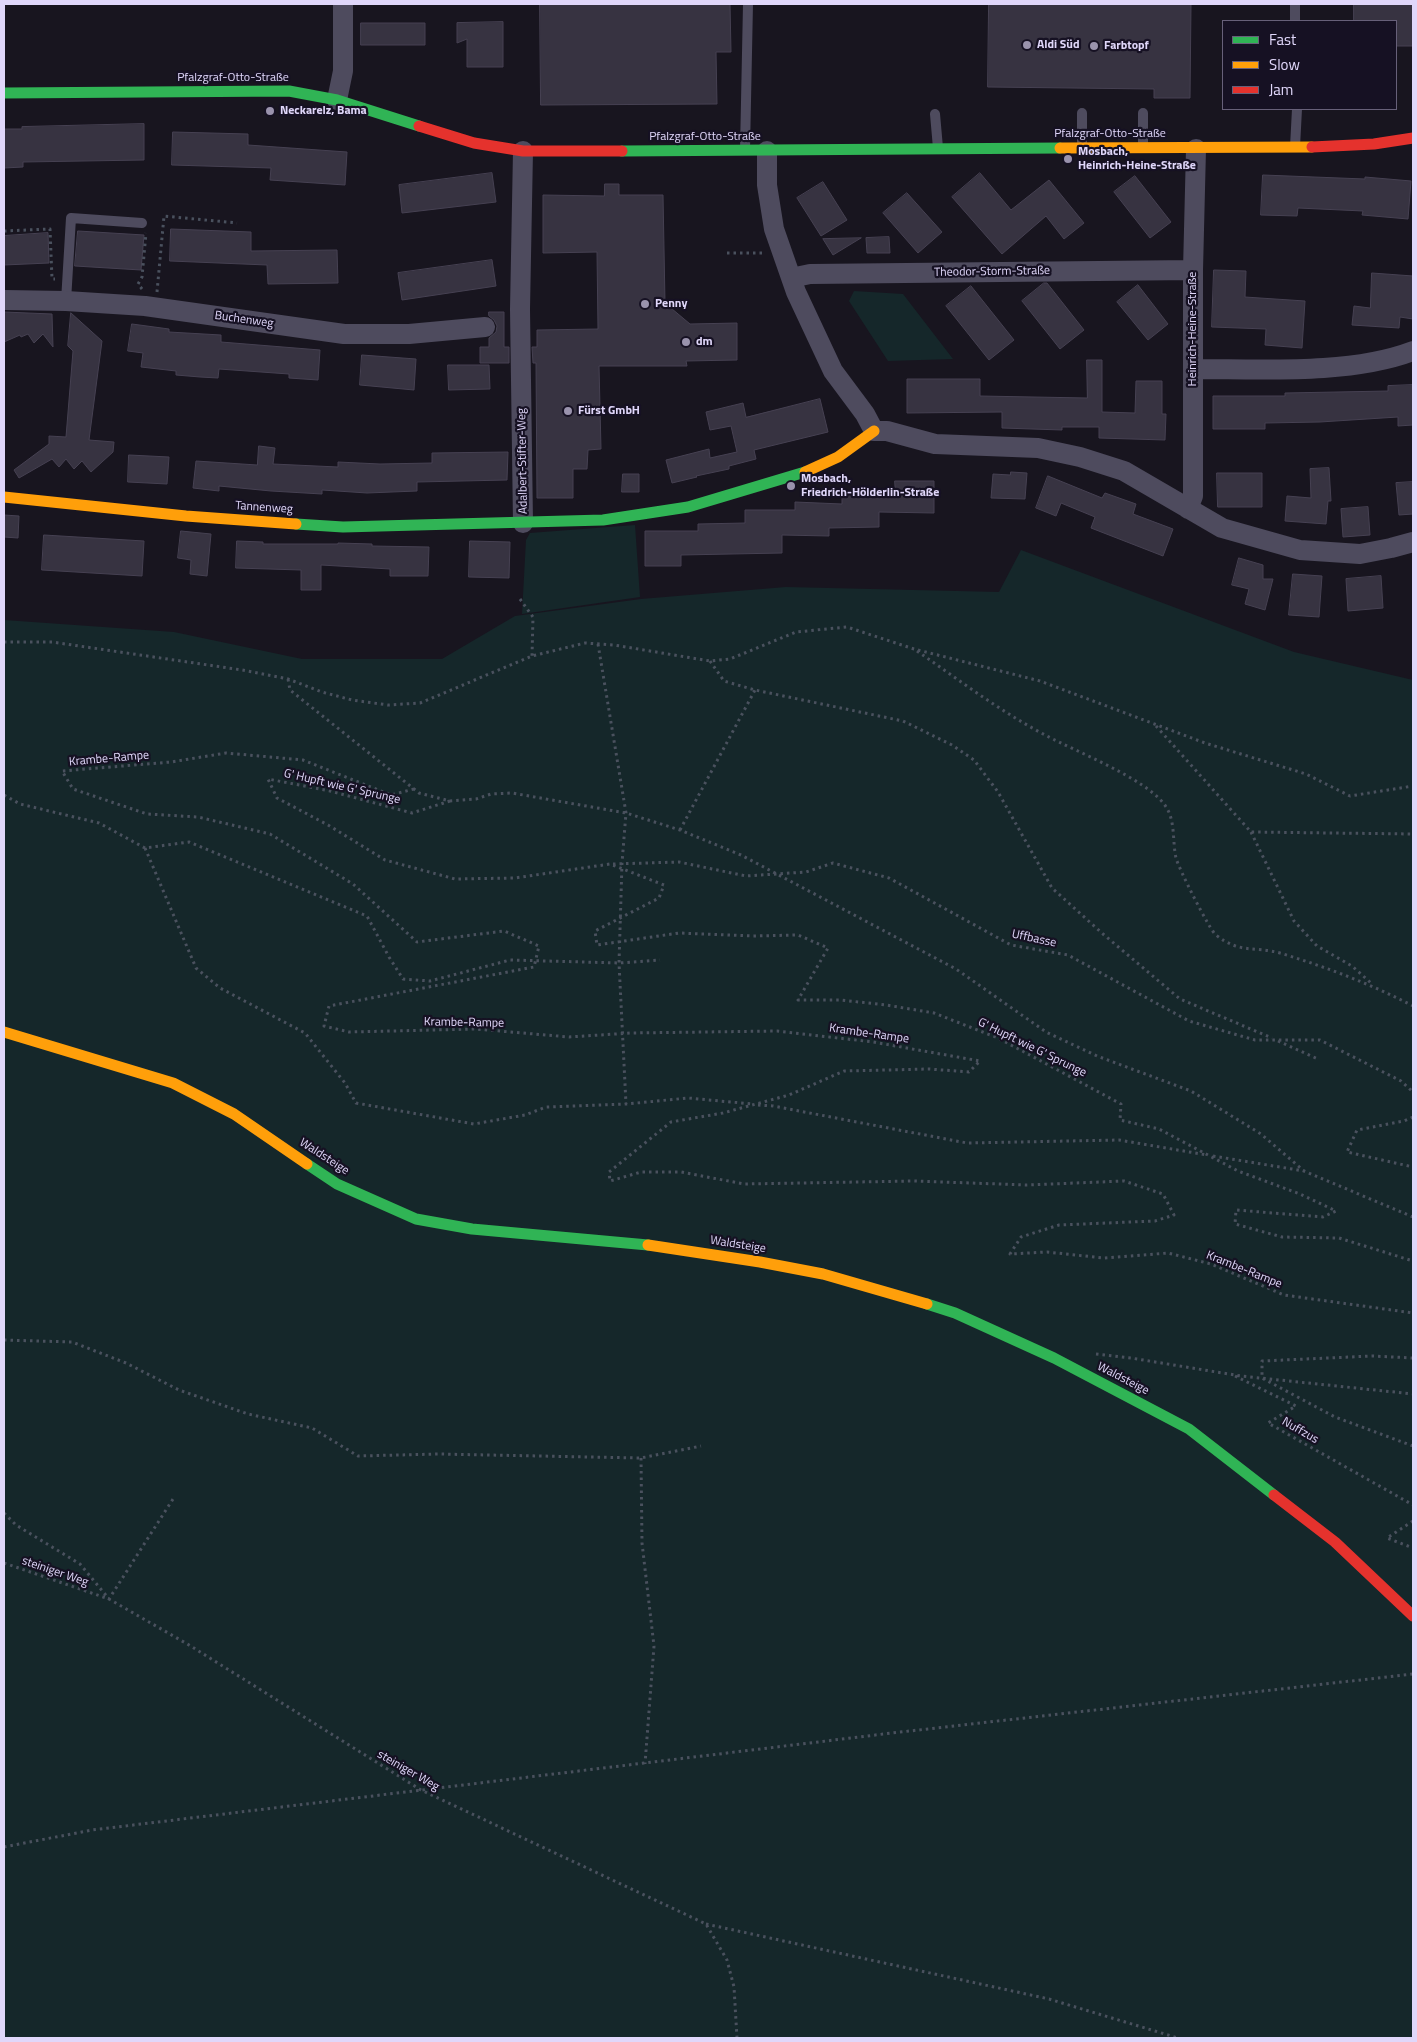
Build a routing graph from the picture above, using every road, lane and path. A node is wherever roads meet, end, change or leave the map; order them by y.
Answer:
1 (343, 4) edge
2 (748, 4) edge
3 (1295, 4) edge
4 (1295, 20) edge
5 (4, 93) edge
6 (337, 100) junction
7 (1297, 110) edge
8 (1082, 113) dead end
9 (1143, 113) dead end
10 (935, 114) dead end
11 (1413, 138) edge
12 (1143, 147) junction
13 (938, 148) junction
14 (1082, 148) junction
15 (1295, 148) junction
16 (1196, 149) junction
17 (523, 151) junction
18 (745, 151) junction
19 (767, 151) junction
20 (142, 223) joint
21 (237, 223) dead end
22 (4, 231) edge
23 (727, 252) dead end
24 (771, 253) dead end
25 (1193, 270) junction
26 (791, 278) junction
27 (67, 279) junction
28 (4, 300) edge
29 (66, 301) junction
30 (150, 307) junction
31 (484, 327) dead end
32 (1413, 351) edge
33 (1194, 369) junction
34 (874, 431) junction
35 (4, 497) edge
36 (1188, 509) junction
37 (524, 523) junction
38 (1413, 542) edge
39 (520, 599) dead end
40 (4, 642) edge
41 (598, 644) junction
42 (914, 649) junction
43 (532, 656) junction
44 (710, 661) junction
45 (288, 678) junction
46 (755, 690) junction
47 (1155, 725) junction
48 (1413, 786) edge
49 (414, 789) junction
50 (4, 795) edge
51 (450, 801) junction
52 (626, 813) junction
53 (680, 830) junction
54 (1251, 832) junction
55 (1413, 834) edge
56 (145, 848) junction
57 (622, 863) junction
58 (610, 864) junction
59 (622, 868) junction
60 (777, 874) junction
61 (621, 917) junction
62 (620, 942) junction
63 (660, 960) dead end
64 (535, 962) junction
65 (619, 964) junction
66 (1373, 986) junction
67 (1413, 1006) edge
68 (4, 1032) edge
69 (622, 1034) junction
70 (1275, 1040) junction
71 (1318, 1059) dead end
72 (1413, 1092) edge
73 (626, 1104) junction
74 (754, 1104) junction
75 (1413, 1117) edge
76 (1211, 1156) junction
77 (1413, 1167) edge
78 (1304, 1171) junction
79 (1413, 1217) edge
80 (1413, 1262) edge
81 (1413, 1313) edge
82 (4, 1340) edge
83 (1086, 1354) dead end
84 (1413, 1358) edge
85 (1232, 1374) junction
86 (1262, 1378) junction
87 (1413, 1394) edge
88 (701, 1446) dead end
89 (1413, 1446) edge
90 (641, 1458) junction
91 (173, 1499) dead end
92 (1413, 1505) edge
93 (4, 1513) edge
94 (1413, 1520) edge
95 (1413, 1548) edge
96 (4, 1563) edge
97 (109, 1599) junction
98 (1413, 1616) edge
99 (1413, 1674) edge
100 (645, 1764) junction
101 (421, 1790) junction
102 (4, 1847) edge
103 (706, 1924) junction
104 (737, 2038) edge
105 (1178, 2038) edge

1 - 6 street
2 - 18 lane
3 - 4 lane
5 - 6 street, Pfalzgraf-Otto-Straße
6 - 17 street, Pfalzgraf-Otto-Straße
7 - 15 lane
8 - 14 lane
9 - 12 lane
10 - 13 lane
11 - 15 street, Pfalzgraf-Otto-Straße
12 - 14 street, Pfalzgraf-Otto-Straße
12 - 16 street, Pfalzgraf-Otto-Straße
13 - 14 street, Pfalzgraf-Otto-Straße
13 - 19 street, Pfalzgraf-Otto-Straße
15 - 16 street, Pfalzgraf-Otto-Straße
16 - 25 street, Heinrich-Heine-Straße
17 - 18 street, Pfalzgraf-Otto-Straße
17 - 37 street, Adalbert-Stifter-Weg
18 - 19 street, Pfalzgraf-Otto-Straße
19 - 26 street
20 - 27 lane
20 - 30 path
21 - 30 path
22 - 27 path
23 - 24 path
25 - 26 street, Theodor-Storm-Straße
25 - 33 street, Heinrich-Heine-Straße
26 - 34 street
27 - 29 lane
28 - 29 street, Buchenweg
29 - 30 street, Buchenweg
30 - 31 street, Buchenweg
32 - 33 street
33 - 36 street, Heinrich-Heine-Straße
34 - 36 street
34 - 37 street, Adalbert-Stifter-Weg
35 - 37 street, Tannenweg
36 - 38 street
39 - 43 path
40 - 45 path
41 - 43 path
41 - 44 path
41 - 52 path
42 - 44 path
42 - 47 path
42 - 66 path
43 - 45 path
44 - 46 path
45 - 49 path
46 - 53 path
46 - 70 path
47 - 48 path
47 - 54 path
49 - 51 path
49 - 64 path, Krambe-Rampe
50 - 56 path
51 - 52 path
51 - 58 path, G' Hupft wie G' Sprunge
52 - 53 path
52 - 57 path
53 - 60 path
54 - 55 path
54 - 66 path
56 - 64 path
56 - 73 path
57 - 58 path, Uffbasse
57 - 59 path
57 - 60 path, Uffbasse
58 - 59 path, G' Hupft wie G' Sprunge
59 - 61 path
59 - 61 path, G' Hupft wie G' Sprunge
60 - 70 path, Uffbasse
60 - 78 path
61 - 62 path
61 - 62 path, G' Hupft wie G' Sprunge
62 - 65 path
62 - 76 path, G' Hupft wie G' Sprunge
63 - 65 path
64 - 65 path
64 - 69 path, Krambe-Rampe
65 - 69 path
66 - 67 path
68 - 98 street, Waldsteige
69 - 73 path
69 - 74 path, Krambe-Rampe
70 - 71 path
70 - 72 path, Uffbasse
73 - 74 path
74 - 76 path
74 - 81 path, Krambe-Rampe
75 - 77 path
76 - 78 path
76 - 80 path, G' Hupft wie G' Sprunge
78 - 79 path
82 - 90 path
83 - 85 path
84 - 86 path
85 - 86 path
85 - 92 path, Nuffzus
86 - 87 path
86 - 89 path
88 - 90 path
90 - 100 path
91 - 97 path
93 - 97 path
94 - 95 path
96 - 97 path, steiniger Weg
97 - 101 path, steiniger Weg
99 - 100 path
100 - 101 path
101 - 102 path
101 - 103 path, steiniger Weg
103 - 104 path
103 - 105 path, steiniger Weg

